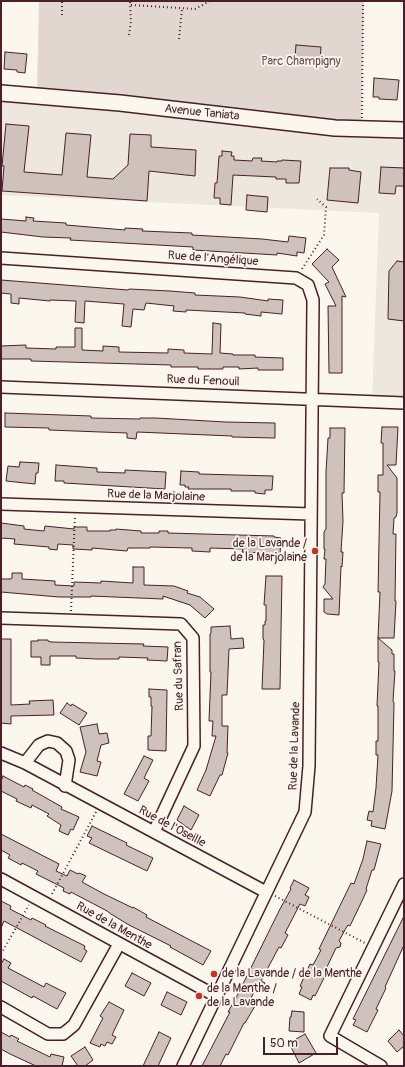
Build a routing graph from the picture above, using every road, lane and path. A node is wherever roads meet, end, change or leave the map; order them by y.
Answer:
1 (62, 1) edge
2 (130, 1) edge
3 (210, 1) edge
4 (363, 1) edge
5 (131, 5) junction
6 (182, 8) junction
7 (62, 15) dead end
8 (129, 35) dead end
9 (179, 39) dead end
10 (1, 94) edge
11 (361, 130) junction
12 (404, 130) edge
13 (318, 199) dead end
14 (1, 258) edge
15 (296, 278) junction
16 (1, 387) edge
17 (312, 399) junction
18 (404, 403) edge
19 (1, 504) edge
20 (77, 506) junction
21 (310, 514) junction
22 (1, 618) edge
23 (70, 620) junction
24 (1, 752) edge
25 (25, 763) junction
26 (65, 786) junction
27 (101, 804) junction
28 (154, 832) junction
29 (1, 879) edge
30 (404, 884) edge
31 (266, 892) junction
32 (33, 897) junction
33 (46, 904) junction
34 (119, 944) junction
35 (373, 947) junction
36 (1, 954) edge
37 (216, 996) junction
38 (1, 1006) edge
39 (183, 1066) edge
40 (381, 1066) edge

1 - 7 path
2 - 5 path
3 - 6 path
4 - 11 path
5 - 6 path
5 - 8 path
6 - 9 path
10 - 11 main road, Avenue Taniata
11 - 12 main road, Avenue Taniata
13 - 15 path
14 - 15 street, Rue de l'Angélique
15 - 17 street
16 - 17 street, Rue du Fenouil
17 - 18 street, Rue du Fenouil
17 - 21 street, Rue de la Lavande
19 - 20 street, Rue de la Marjolaine
20 - 21 street, Rue de la Marjolaine
20 - 23 path
21 - 31 street, Rue de la Lavande
22 - 23 street, Rue du Safran
23 - 28 street, Rue du Safran
24 - 25 street, Rue de l'Oseille
25 - 26 street, Rue de l'Oseille
25 - 26 street
26 - 27 street, Rue de l'Oseille
27 - 28 street, Rue de l'Oseille
27 - 33 path
28 - 31 street, Rue de l'Oseille
29 - 32 street, Rue de la Menthe
30 - 35 street
31 - 35 path
31 - 37 street, Rue de la Lavande
32 - 33 street, Rue de la Menthe
32 - 36 path
33 - 34 street, Rue de la Menthe
34 - 37 street, Rue de la Menthe
34 - 38 street
35 - 40 street
37 - 39 street, Rue de la Lavande

